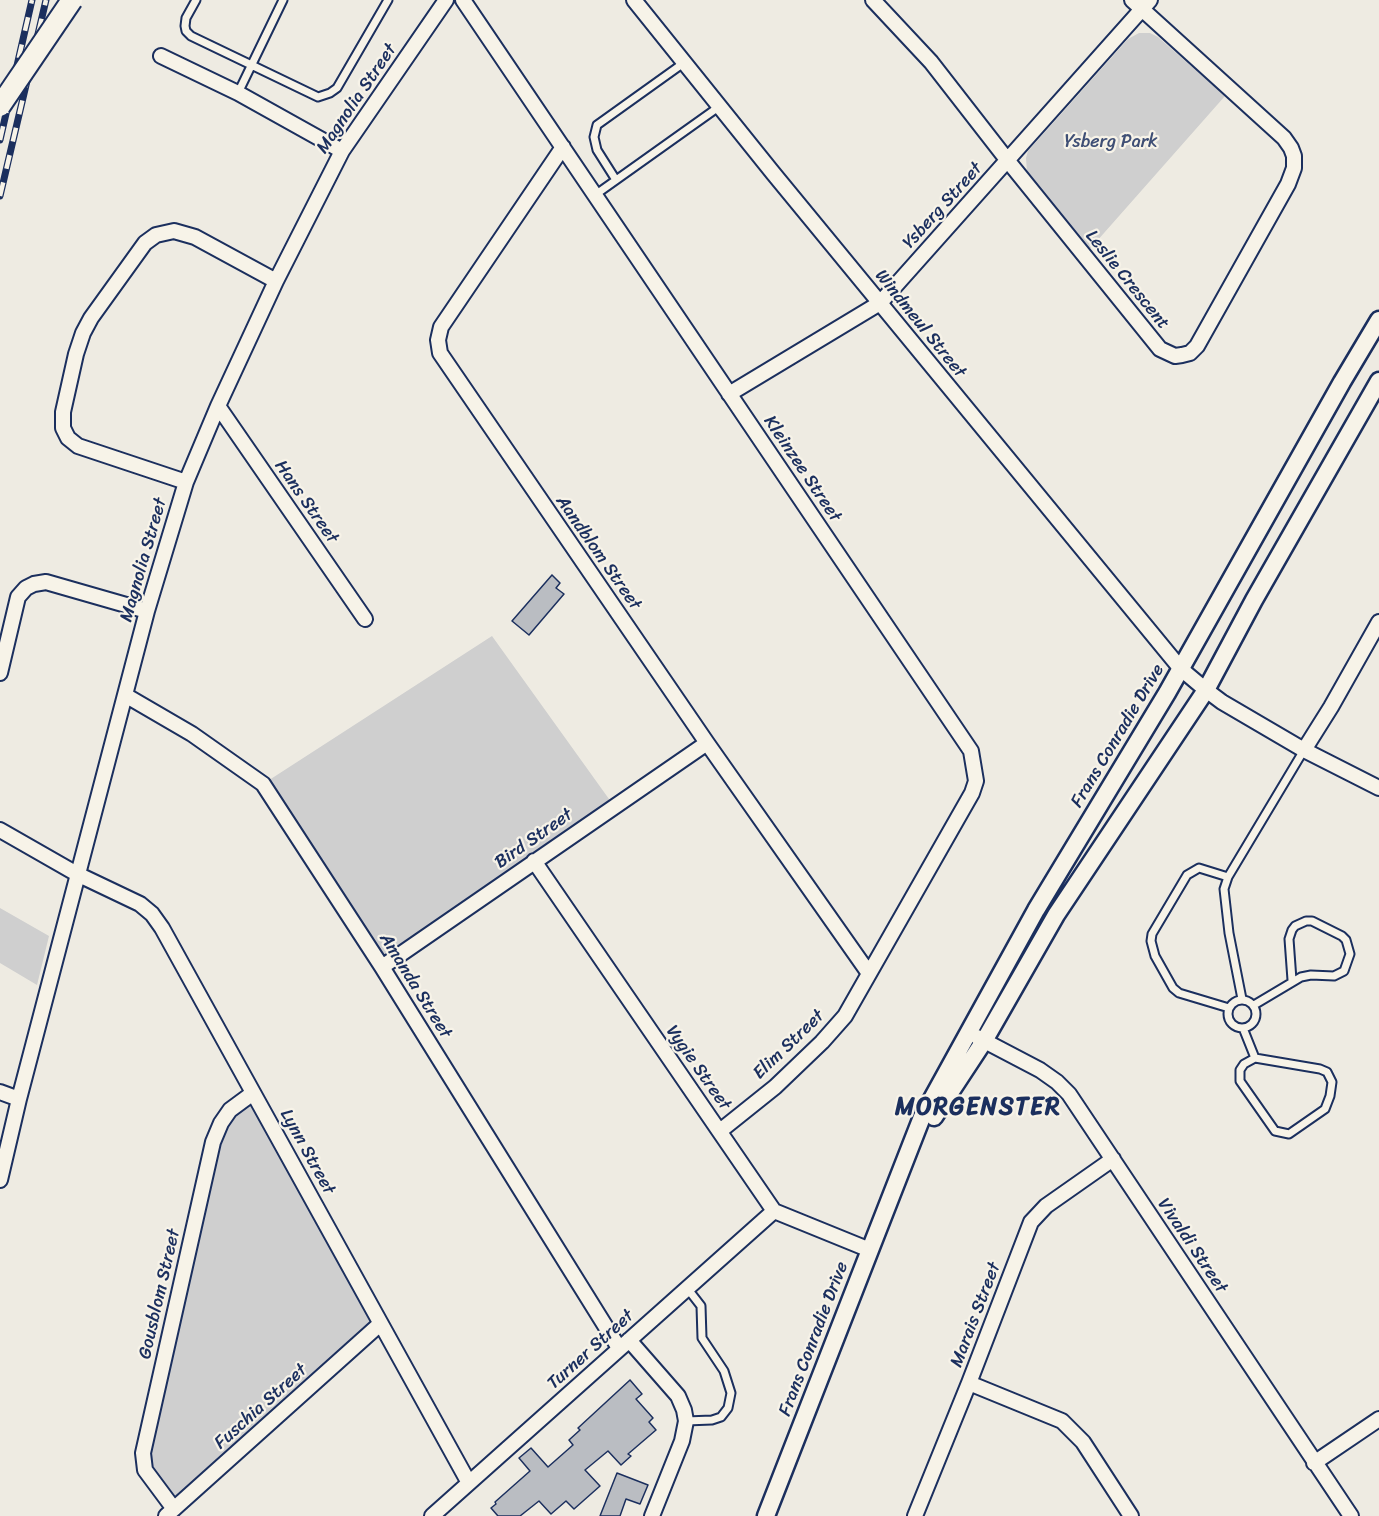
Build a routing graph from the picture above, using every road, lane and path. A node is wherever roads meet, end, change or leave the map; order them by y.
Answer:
1 (72, 0) edge
2 (196, 0) edge
3 (283, 0) edge
4 (388, 0) edge
5 (446, 0) edge
6 (463, 0) edge
7 (634, 0) edge
8 (873, 0) edge
9 (1141, 3) edge
10 (161, 56) dead end
11 (684, 62) junction
12 (250, 66) junction
13 (238, 93) junction
14 (0, 106) edge
15 (720, 106) junction
16 (563, 147) junction
17 (342, 150) junction
18 (1008, 161) junction
19 (616, 180) junction
20 (595, 195) junction
21 (276, 281) junction
22 (880, 303) junction
23 (1379, 320) edge
24 (1379, 381) edge
25 (729, 394) junction
26 (218, 406) junction
27 (186, 482) junction
28 (147, 611) junction
29 (365, 619) dead end
30 (1379, 622) edge
31 (1180, 669) junction
32 (0, 673) edge
33 (1206, 690) junction
34 (125, 695) junction
35 (707, 743) junction
36 (1304, 750) junction
37 (1379, 788) edge
38 (0, 830) edge
39 (534, 861) junction
40 (78, 874) junction
41 (1228, 877) junction
42 (382, 966) junction
43 (868, 972) junction
44 (1292, 980) junction
45 (1242, 999) junction
46 (1254, 1005) junction
47 (1228, 1008) junction
48 (1243, 1028) junction
49 (968, 1032) junction
50 (984, 1041) junction
51 (1255, 1058) junction
52 (0, 1092) edge
53 (253, 1093) junction
54 (19, 1099) junction
55 (720, 1131) junction
56 (1113, 1159) junction
57 (898, 1177) junction
58 (0, 1180) edge
59 (774, 1211) junction
60 (870, 1250) junction
61 (687, 1288) junction
62 (380, 1324) junction
63 (624, 1344) junction
64 (969, 1383) junction
65 (1379, 1419) edge
66 (686, 1421) junction
67 (1314, 1463) junction
68 (469, 1483) junction
69 (170, 1512) edge
70 (432, 1516) edge
71 (652, 1516) edge
72 (766, 1516) edge
73 (915, 1516) edge
74 (1131, 1516) edge
75 (1351, 1516) edge

1 - 14 main road, bridge
2 - 12 lane
3 - 12 lane
4 - 12 lane
5 - 17 street, Magnolia Street
6 - 16 street, Kleinzee Street
7 - 11 street, Windmeul Street
8 - 18 street, Leslie Crescent
9 - 18 street, Ysberg Street
9 - 18 street, Leslie Crescent
10 - 13 street
11 - 15 street, Windmeul Street
11 - 19 lane
12 - 13 lane
13 - 17 street
15 - 19 lane
15 - 22 street, Windmeul Street
16 - 20 street, Kleinzee Street
16 - 35 street, Aandblom Street
17 - 21 street, Magnolia Street
18 - 22 street, Ysberg Street
19 - 20 lane
20 - 25 street, Kleinzee Street
21 - 26 street, Magnolia Street
21 - 27 street
22 - 25 street, Ysberg Street
22 - 31 street, Windmeul Street
23 - 31 street, Frans Conradie Drive
24 - 33 street, Frans Conradie Drive
25 - 43 street, Kleinzee Street
26 - 27 street, Magnolia Street
26 - 29 street, Hans Street
27 - 28 street, Magnolia Street
28 - 32 street
28 - 34 street, Magnolia Street
30 - 36 street
31 - 33 street, Windmeul Street
31 - 49 street, Frans Conradie Drive
33 - 36 street, Windmeul Street
33 - 50 street, Frans Conradie Drive
34 - 40 street, Magnolia Street
34 - 42 street, Amanda Street
35 - 39 street, Bird Street
35 - 43 street, Aandblom Street
36 - 37 street, Windmeul Street
36 - 41 lane
38 - 40 street, Lynn Street
39 - 42 street, Bird Street
39 - 55 street, Vygie Street
40 - 53 street, Lynn Street
40 - 54 street, Magnolia Street
41 - 45 lane
41 - 47 lane
42 - 63 street, Amanda Street
43 - 55 street, Elim Street
44 - 44 lane
44 - 46 lane
45 - 46 lane
45 - 47 lane
46 - 48 lane
47 - 48 lane
48 - 51 lane
49 - 50 street, Vivaldi Street
49 - 57 street, Frans Conradie Drive
50 - 56 street, Vivaldi Street
50 - 57 street, Frans Conradie Drive
51 - 51 lane
52 - 54 street
53 - 62 street, Lynn Street
53 - 69 street, Gousblom Street
54 - 58 street, Magnolia Street
55 - 59 street, Vygie Street
56 - 64 street, Marais Street
56 - 67 street, Vivaldi Street
57 - 60 street, Frans Conradie Drive
59 - 60 street
59 - 61 street, Turner Street
60 - 72 street, Frans Conradie Drive
61 - 63 street, Turner Street
61 - 66 lane
62 - 68 street, Lynn Street
62 - 69 street, Fuschia Street
63 - 66 street, Amanda Street
63 - 68 street, Turner Street
64 - 73 street, Marais Street
64 - 74 street
65 - 67 street
66 - 71 street
67 - 75 street, Vivaldi Street
68 - 70 street, Turner Street

